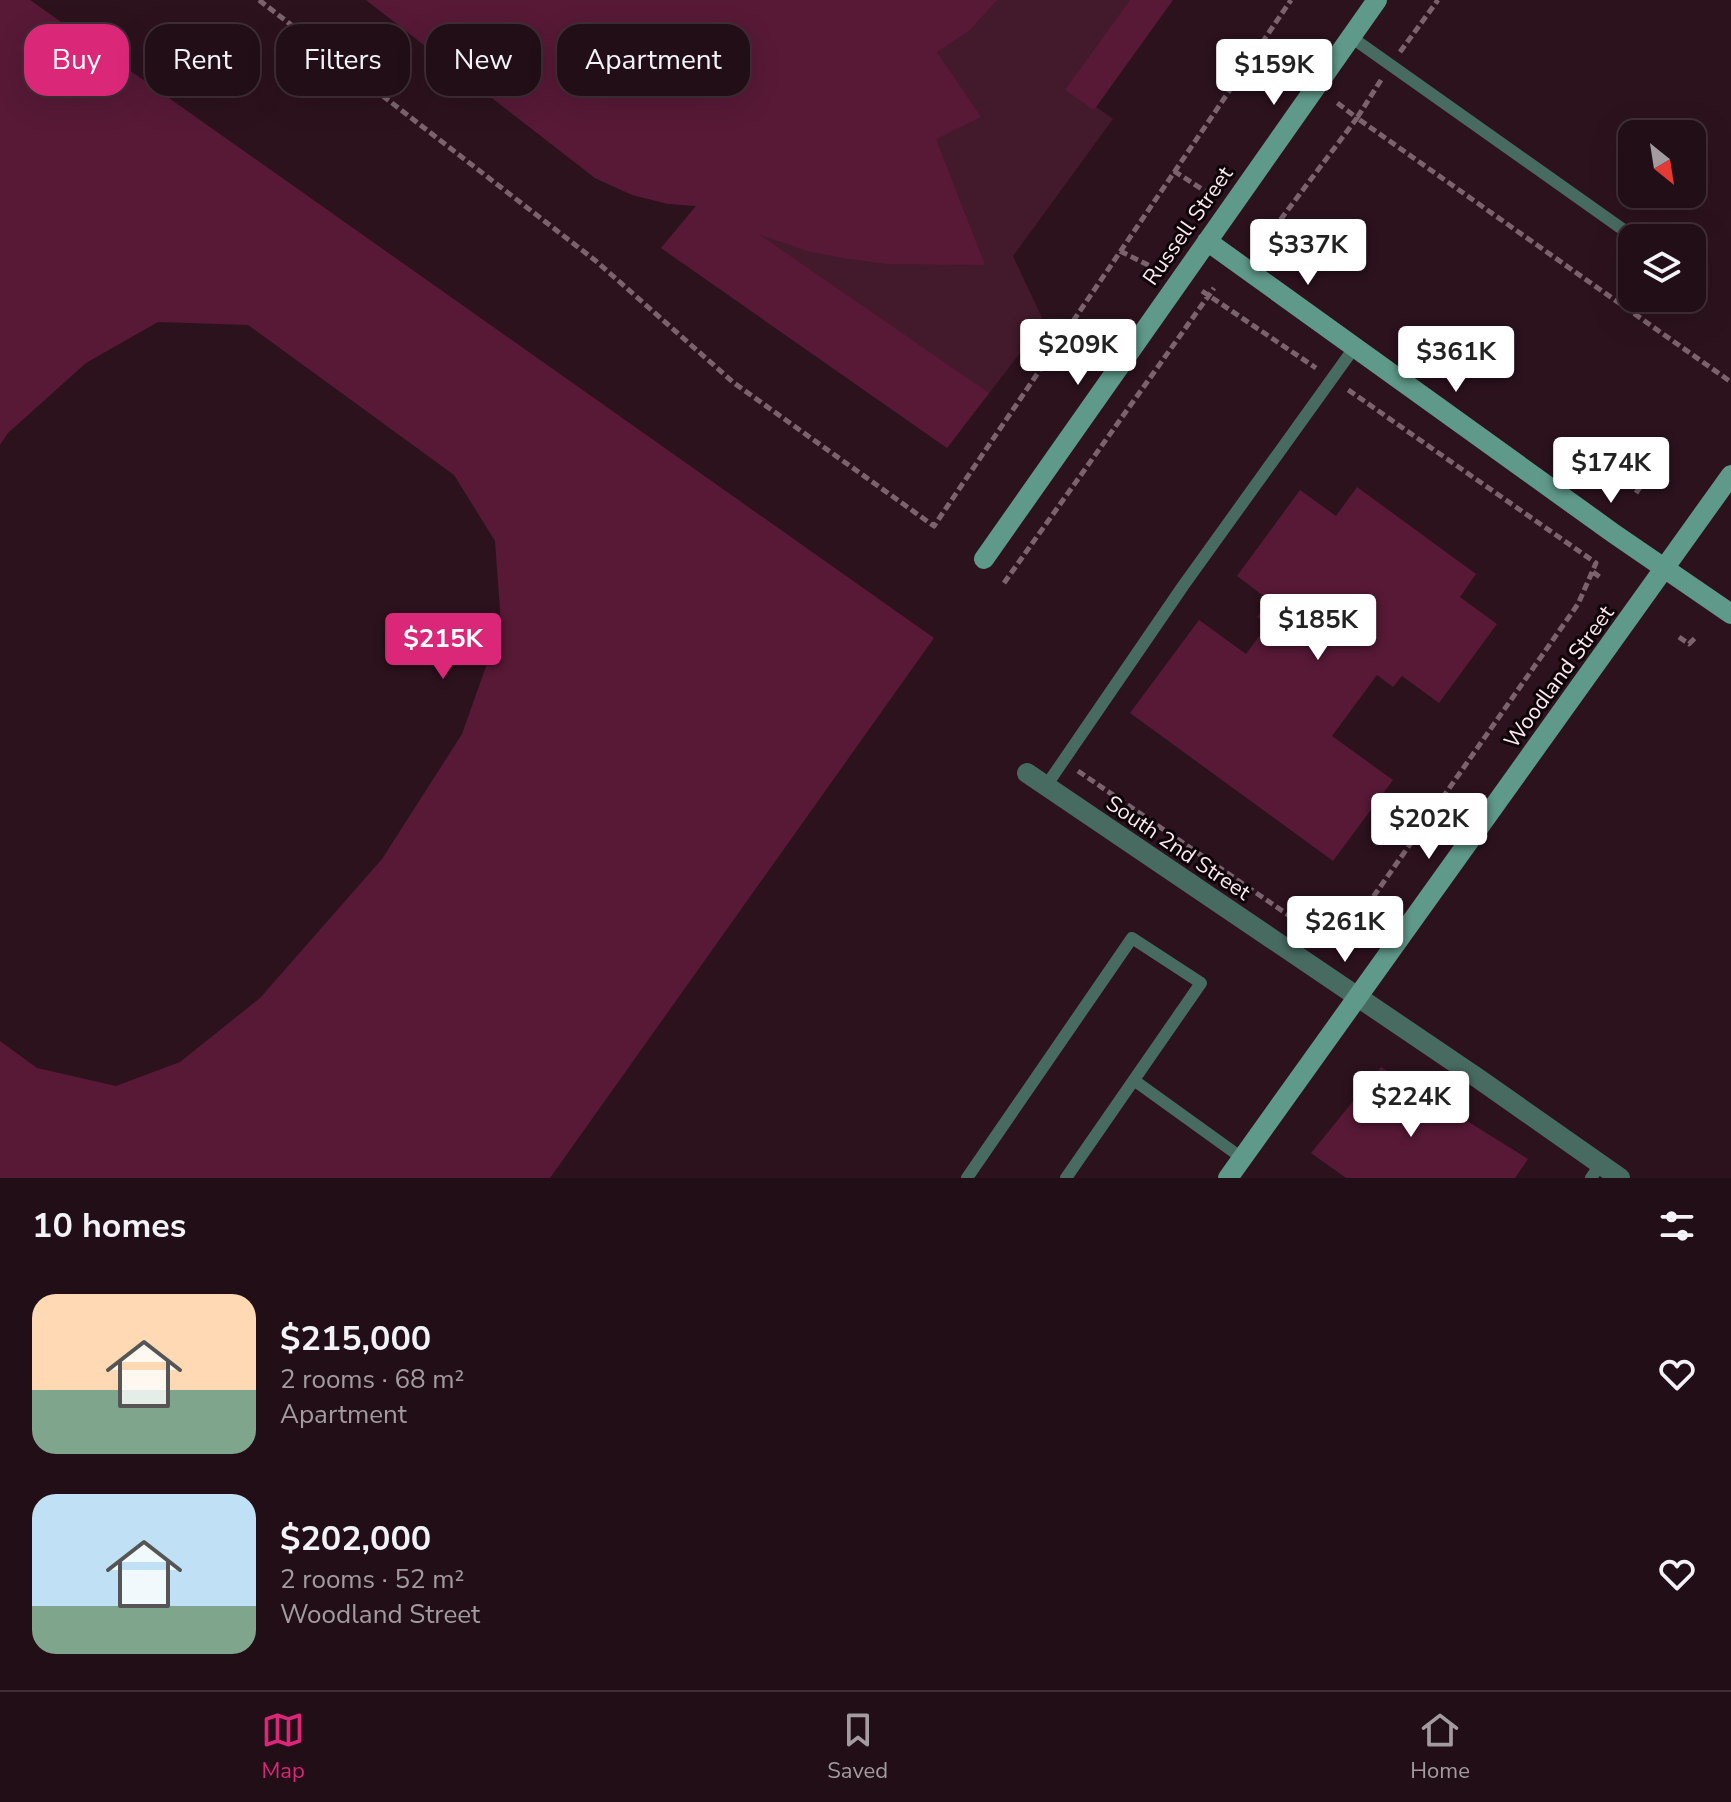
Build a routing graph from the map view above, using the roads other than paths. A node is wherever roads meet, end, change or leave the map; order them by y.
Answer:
1 (1377, 0) edge
2 (1351, 37) junction
3 (1618, 224) edge
4 (1207, 241) junction
5 (1354, 348) junction
6 (1731, 475) edge
7 (984, 559) dead end
8 (1666, 568) junction
9 (1731, 614) edge
10 (1027, 773) dead end
11 (1046, 786) junction
12 (1357, 999) junction
13 (1135, 1081) junction
14 (1242, 1158) junction
15 (1596, 1171) edge
16 (967, 1178) edge
17 (1066, 1178) edge
18 (1228, 1178) edge
19 (1620, 1178) edge

1 - 2 street, Russell Street
2 - 3 lane
2 - 4 street, Russell Street
4 - 5 street
4 - 7 street, Russell Street
5 - 8 street
5 - 11 lane
6 - 8 street, Woodland Street
8 - 9 street
8 - 12 street, Woodland Street
10 - 11 street, South 2nd Street
11 - 12 street, South 2nd Street
12 - 14 street, Woodland Street
12 - 15 street, South 2nd Street
13 - 14 lane
13 - 16 lane
13 - 17 lane
14 - 18 street, Woodland Street
15 - 19 street, South 2nd Street

